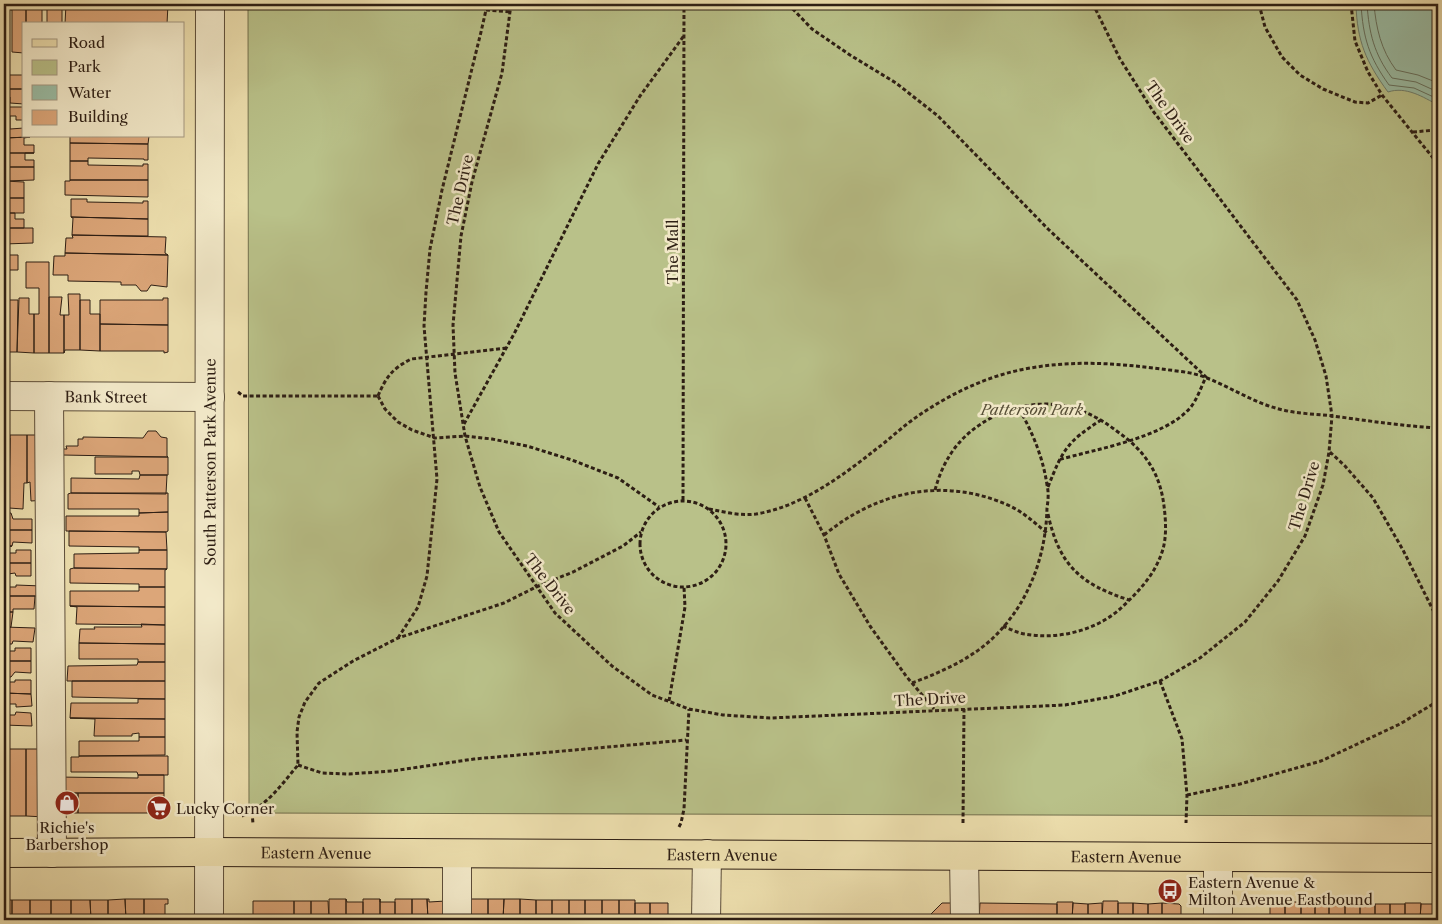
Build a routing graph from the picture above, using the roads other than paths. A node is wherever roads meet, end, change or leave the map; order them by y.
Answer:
1 (210, 4) edge
2 (4, 396) edge
3 (50, 396) junction
4 (210, 397) junction
5 (209, 852) junction
6 (4, 853) edge
7 (52, 853) junction
8 (457, 854) junction
9 (707, 854) junction
10 (964, 856) junction
11 (1218, 857) junction
12 (1438, 858) edge
13 (209, 920) edge
14 (457, 920) edge
15 (706, 920) edge
16 (965, 920) edge
17 (1218, 920) edge

1 - 4 street, South Patterson Park Avenue
2 - 3 street, Bank Street
3 - 4 street, Bank Street
3 - 7 street
4 - 5 street, South Patterson Park Avenue
5 - 7 main road, Eastern Avenue
5 - 8 main road, Eastern Avenue
5 - 13 street, South Patterson Park Avenue
6 - 7 main road, Eastern Avenue
8 - 9 main road, Eastern Avenue
8 - 14 street
9 - 10 main road, Eastern Avenue
9 - 15 street
10 - 11 main road, Eastern Avenue
10 - 16 street
11 - 12 main road, Eastern Avenue
11 - 17 street

